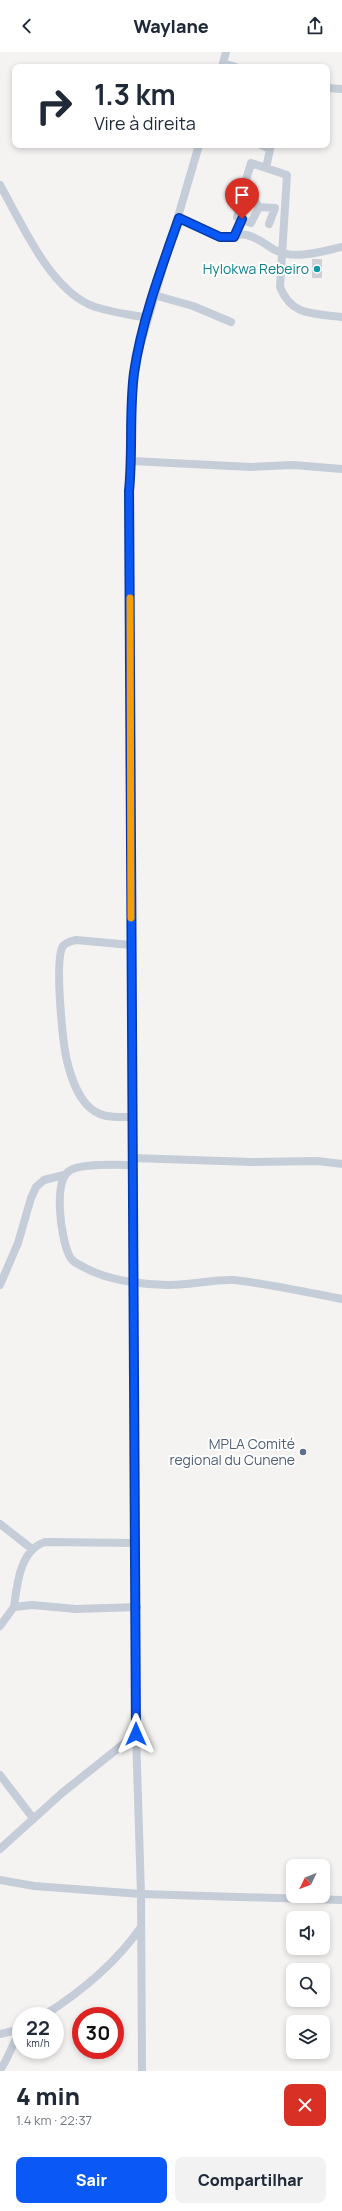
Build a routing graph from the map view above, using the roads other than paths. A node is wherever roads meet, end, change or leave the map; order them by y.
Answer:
1 (226, 52) edge
2 (223, 64) edge
3 (330, 88) edge
4 (342, 89) edge
5 (199, 148) edge
6 (271, 148) edge
7 (266, 168) junction
8 (246, 180) dead end
9 (0, 185) edge
10 (259, 207) junction
11 (179, 218) junction
12 (242, 219) junction
13 (269, 224) dead end
14 (234, 237) junction
15 (342, 247) edge
16 (282, 252) junction
17 (154, 296) junction
18 (342, 317) edge
19 (147, 318) junction
20 (231, 322) dead end
21 (132, 461) junction
22 (342, 468) edge
23 (131, 945) junction
24 (132, 1117) junction
25 (132, 1161) junction
26 (342, 1164) edge
27 (64, 1175) junction
28 (134, 1282) junction
29 (0, 1285) edge
30 (342, 1299) edge
31 (0, 1524) edge
32 (136, 1543) junction
33 (32, 1548) junction
34 (14, 1606) junction
35 (137, 1607) junction
36 (0, 1626) edge
37 (136, 1734) junction
38 (0, 1775) edge
39 (33, 1818) junction
40 (0, 1849) edge
41 (0, 1880) edge
42 (141, 1894) junction
43 (342, 1900) edge
44 (141, 1927) junction
45 (57, 2007) edge
46 (12, 2032) edge
47 (0, 2034) edge
48 (12, 2049) edge
49 (0, 2070) edge
50 (142, 2071) edge

1 - 2 street
3 - 4 street
5 - 11 street
6 - 7 street
7 - 8 street
7 - 16 street
9 - 19 street
10 - 12 street
10 - 12 street
10 - 13 street
11 - 14 street
11 - 17 street
12 - 14 street
14 - 16 street
15 - 16 street
16 - 18 street
17 - 19 street
17 - 20 street
19 - 21 street
21 - 22 street
21 - 23 street
23 - 24 street
23 - 24 street
24 - 25 street
25 - 26 street
25 - 27 street
25 - 28 street
27 - 28 street
27 - 29 street
28 - 30 street
28 - 32 street
31 - 33 street
32 - 33 street
32 - 35 street
33 - 34 street
34 - 35 street
34 - 36 street
35 - 37 street
37 - 39 street
37 - 42 street
38 - 39 street
39 - 40 street
41 - 42 street
42 - 43 street
42 - 44 street
44 - 45 street
44 - 50 street
46 - 47 street
48 - 49 street

